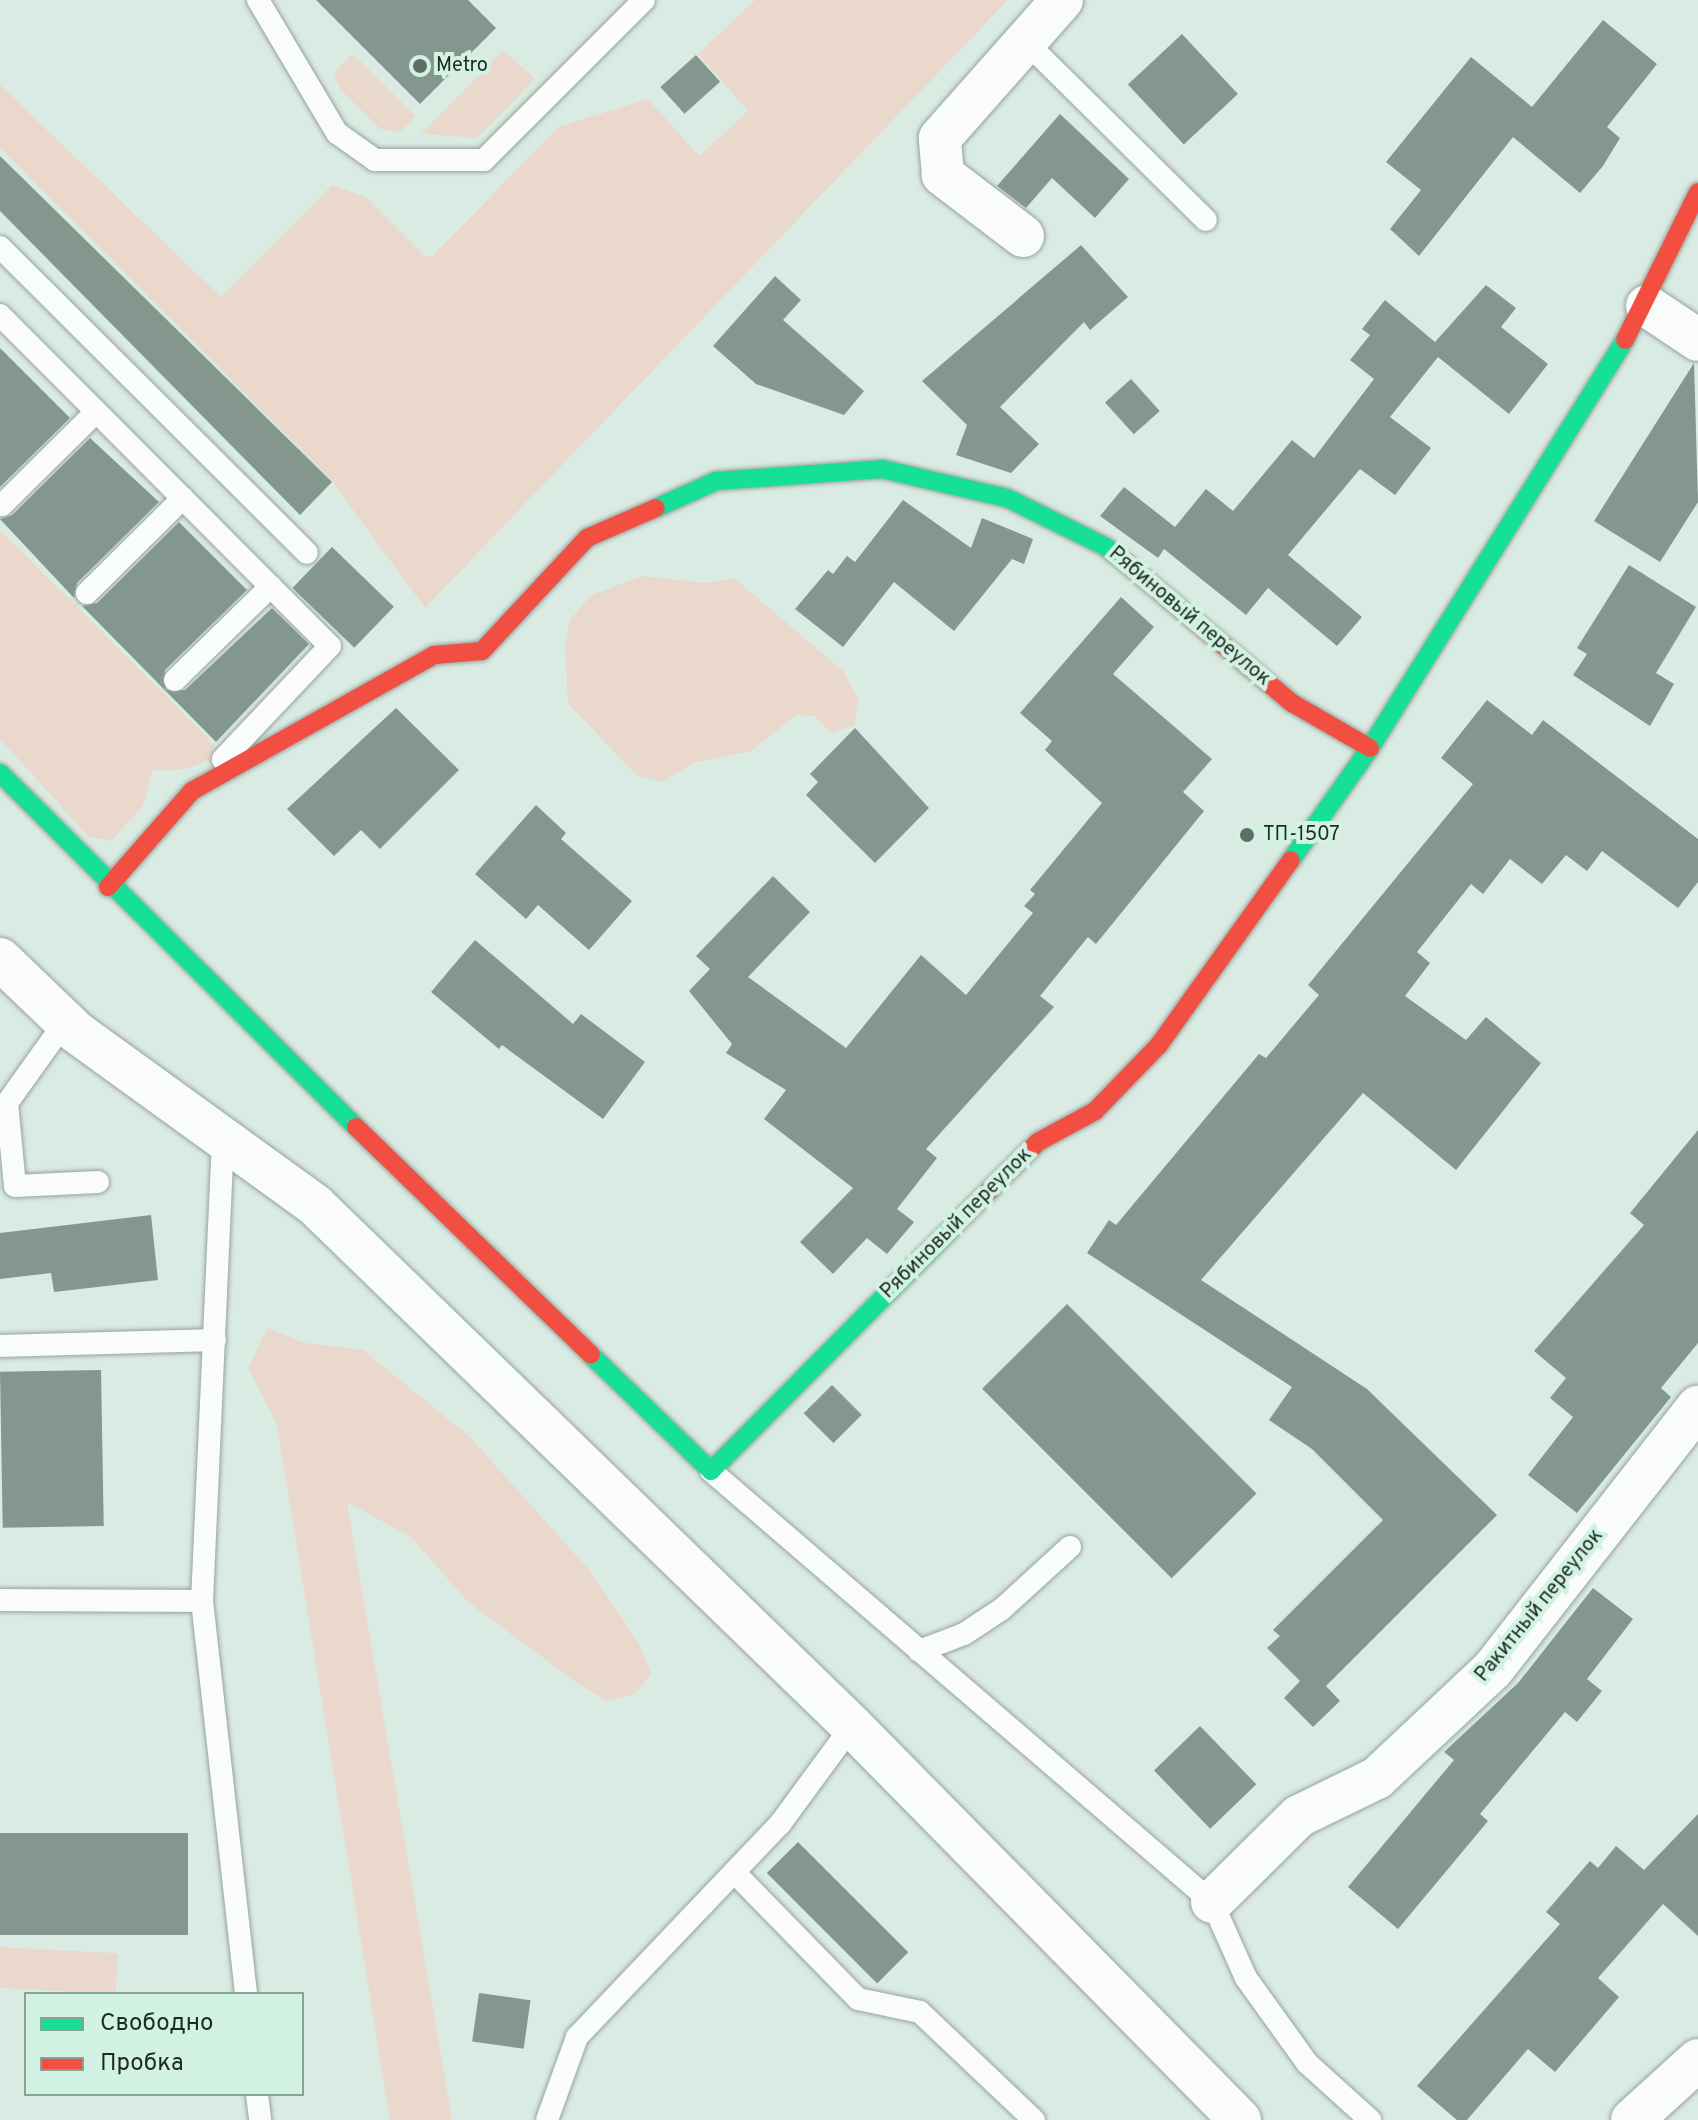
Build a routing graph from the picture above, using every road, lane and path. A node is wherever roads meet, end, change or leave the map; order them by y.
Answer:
1 (258, 0) edge
2 (644, 0) edge
3 (1062, 0) edge
4 (1028, 44) junction
5 (1698, 192) edge
6 (1206, 220) dead end
7 (1023, 236) dead end
8 (0, 247) edge
9 (1647, 306) junction
10 (2, 321) edge
11 (1698, 340) edge
12 (96, 412) junction
13 (183, 498) junction
14 (2, 505) dead end
15 (307, 553) dead end
16 (271, 586) junction
17 (87, 593) dead end
18 (175, 680) dead end
19 (1370, 748) junction
20 (0, 773) edge
21 (192, 791) junction
22 (108, 887) junction
23 (0, 959) edge
24 (65, 1022) junction
25 (223, 1139) junction
26 (98, 1182) dead end
27 (215, 1340) junction
28 (0, 1346) edge
29 (1695, 1415) edge
30 (711, 1471) junction
31 (1070, 1547) dead end
32 (0, 1600) edge
33 (202, 1601) junction
34 (919, 1651) junction
35 (852, 1726) junction
36 (734, 1872) junction
37 (1212, 1902) junction
38 (246, 1992) edge
39 (1698, 2060) edge
40 (257, 2096) edge
41 (260, 2120) edge
42 (547, 2120) edge
43 (1034, 2120) edge
44 (1240, 2120) edge
45 (1370, 2120) edge
46 (1632, 2120) edge

1 - 2 lane
3 - 4 street
4 - 6 lane
4 - 7 street
5 - 9 street, Рябиновый переулок
8 - 15 lane
9 - 11 street
9 - 19 street, Рябиновый переулок
10 - 12 lane
12 - 13 lane
12 - 14 lane
13 - 16 lane
13 - 17 lane
16 - 18 lane
16 - 21 lane
19 - 21 street, Рябиновый переулок
19 - 30 street, Рябиновый переулок
20 - 22 street
21 - 22 street
22 - 30 street
23 - 24 street
24 - 25 street
24 - 26 lane
25 - 27 lane
25 - 35 street
27 - 28 lane
27 - 33 lane
29 - 37 street, Ракитный переулок
30 - 34 lane
31 - 34 lane
32 - 33 lane
33 - 38 lane
34 - 37 lane
35 - 36 lane
35 - 44 street
36 - 42 lane
36 - 43 lane
37 - 45 lane
39 - 46 street
40 - 41 lane

